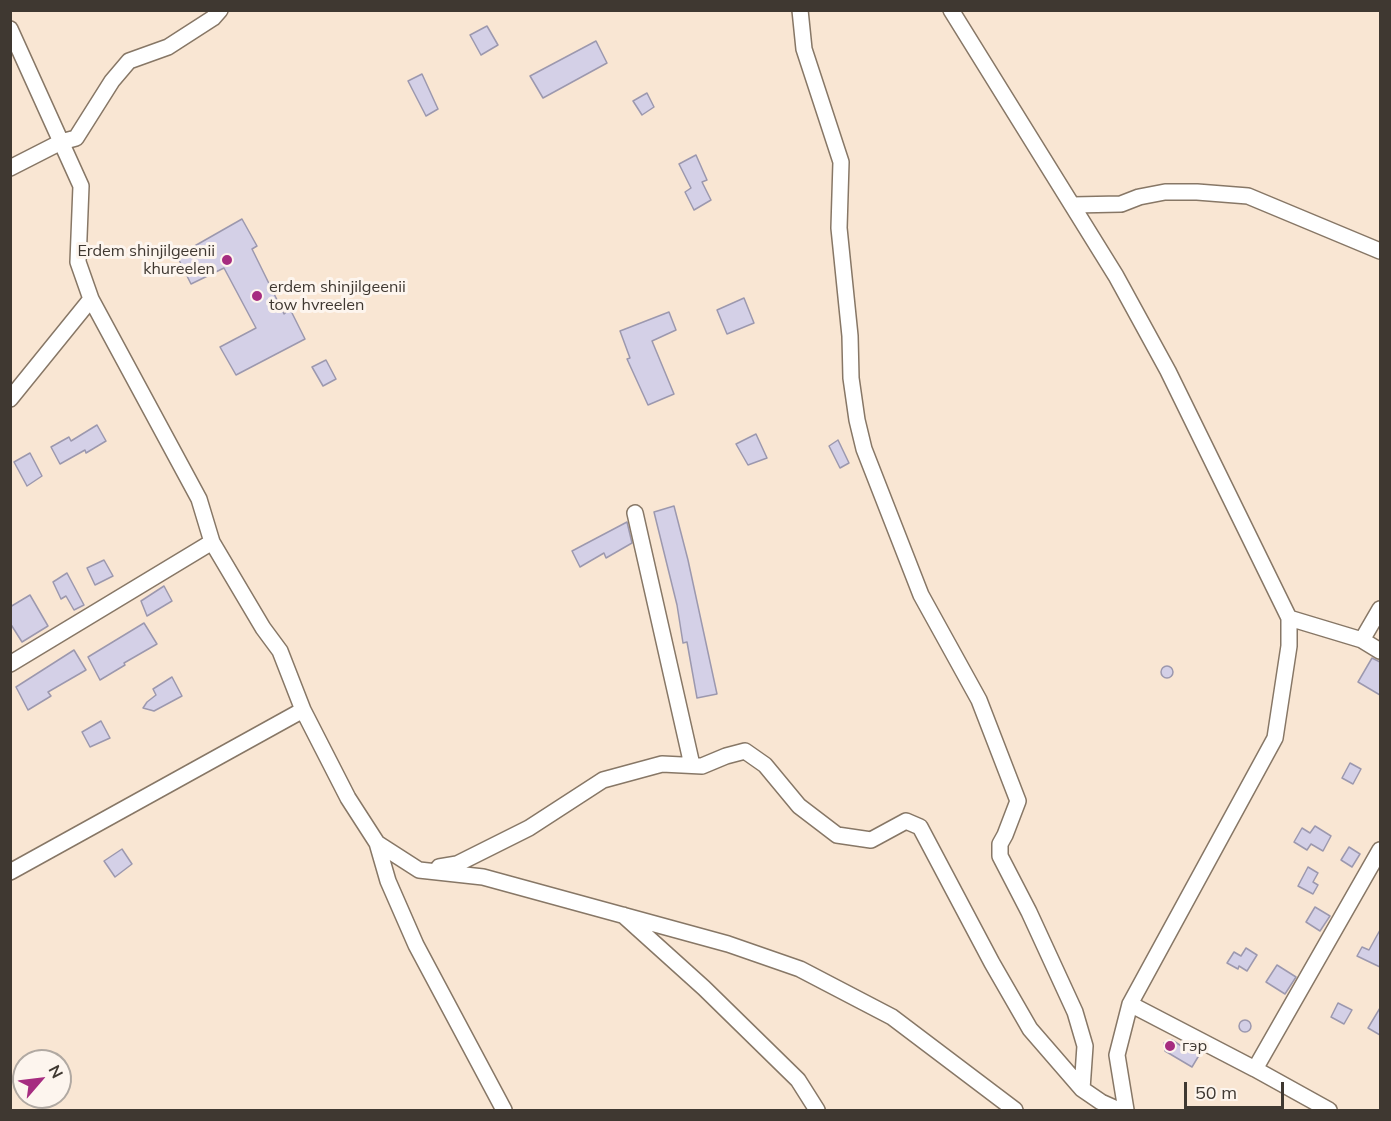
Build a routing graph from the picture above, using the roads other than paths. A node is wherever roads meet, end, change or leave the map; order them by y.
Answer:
1 (220, 10) edge
2 (800, 10) edge
3 (951, 10) edge
4 (10, 29) edge
5 (60, 142) junction
6 (10, 168) edge
7 (1072, 205) junction
8 (1380, 251) edge
9 (91, 299) junction
10 (11, 399) edge
11 (635, 513) dead end
12 (212, 542) junction
13 (1380, 609) edge
14 (1289, 618) junction
15 (1362, 640) junction
16 (1380, 651) edge
17 (10, 664) edge
18 (303, 710) junction
19 (693, 765) junction
20 (377, 843) junction
21 (1380, 850) edge
22 (418, 870) junction
23 (10, 872) edge
24 (621, 913) junction
25 (1130, 1004) junction
26 (1256, 1069) junction
27 (1082, 1089) junction
28 (1102, 1106) edge
29 (504, 1110) edge
30 (817, 1110) edge
31 (1015, 1110) edge
32 (1119, 1110) edge
33 (1126, 1110) edge
34 (1329, 1110) edge

1 - 5 street
2 - 27 street
3 - 7 street
4 - 5 street
5 - 6 street
5 - 9 street
7 - 8 street
7 - 14 street
9 - 10 street
9 - 12 street
11 - 19 street
12 - 17 street
12 - 18 street
13 - 15 street
14 - 15 street
14 - 25 street
15 - 16 street
18 - 20 street
18 - 23 street
19 - 22 street
19 - 27 street
20 - 22 street
20 - 29 street
21 - 26 street
22 - 24 street
24 - 30 street
24 - 31 street
25 - 26 street
25 - 33 street
26 - 34 street
27 - 28 street
28 - 32 street

